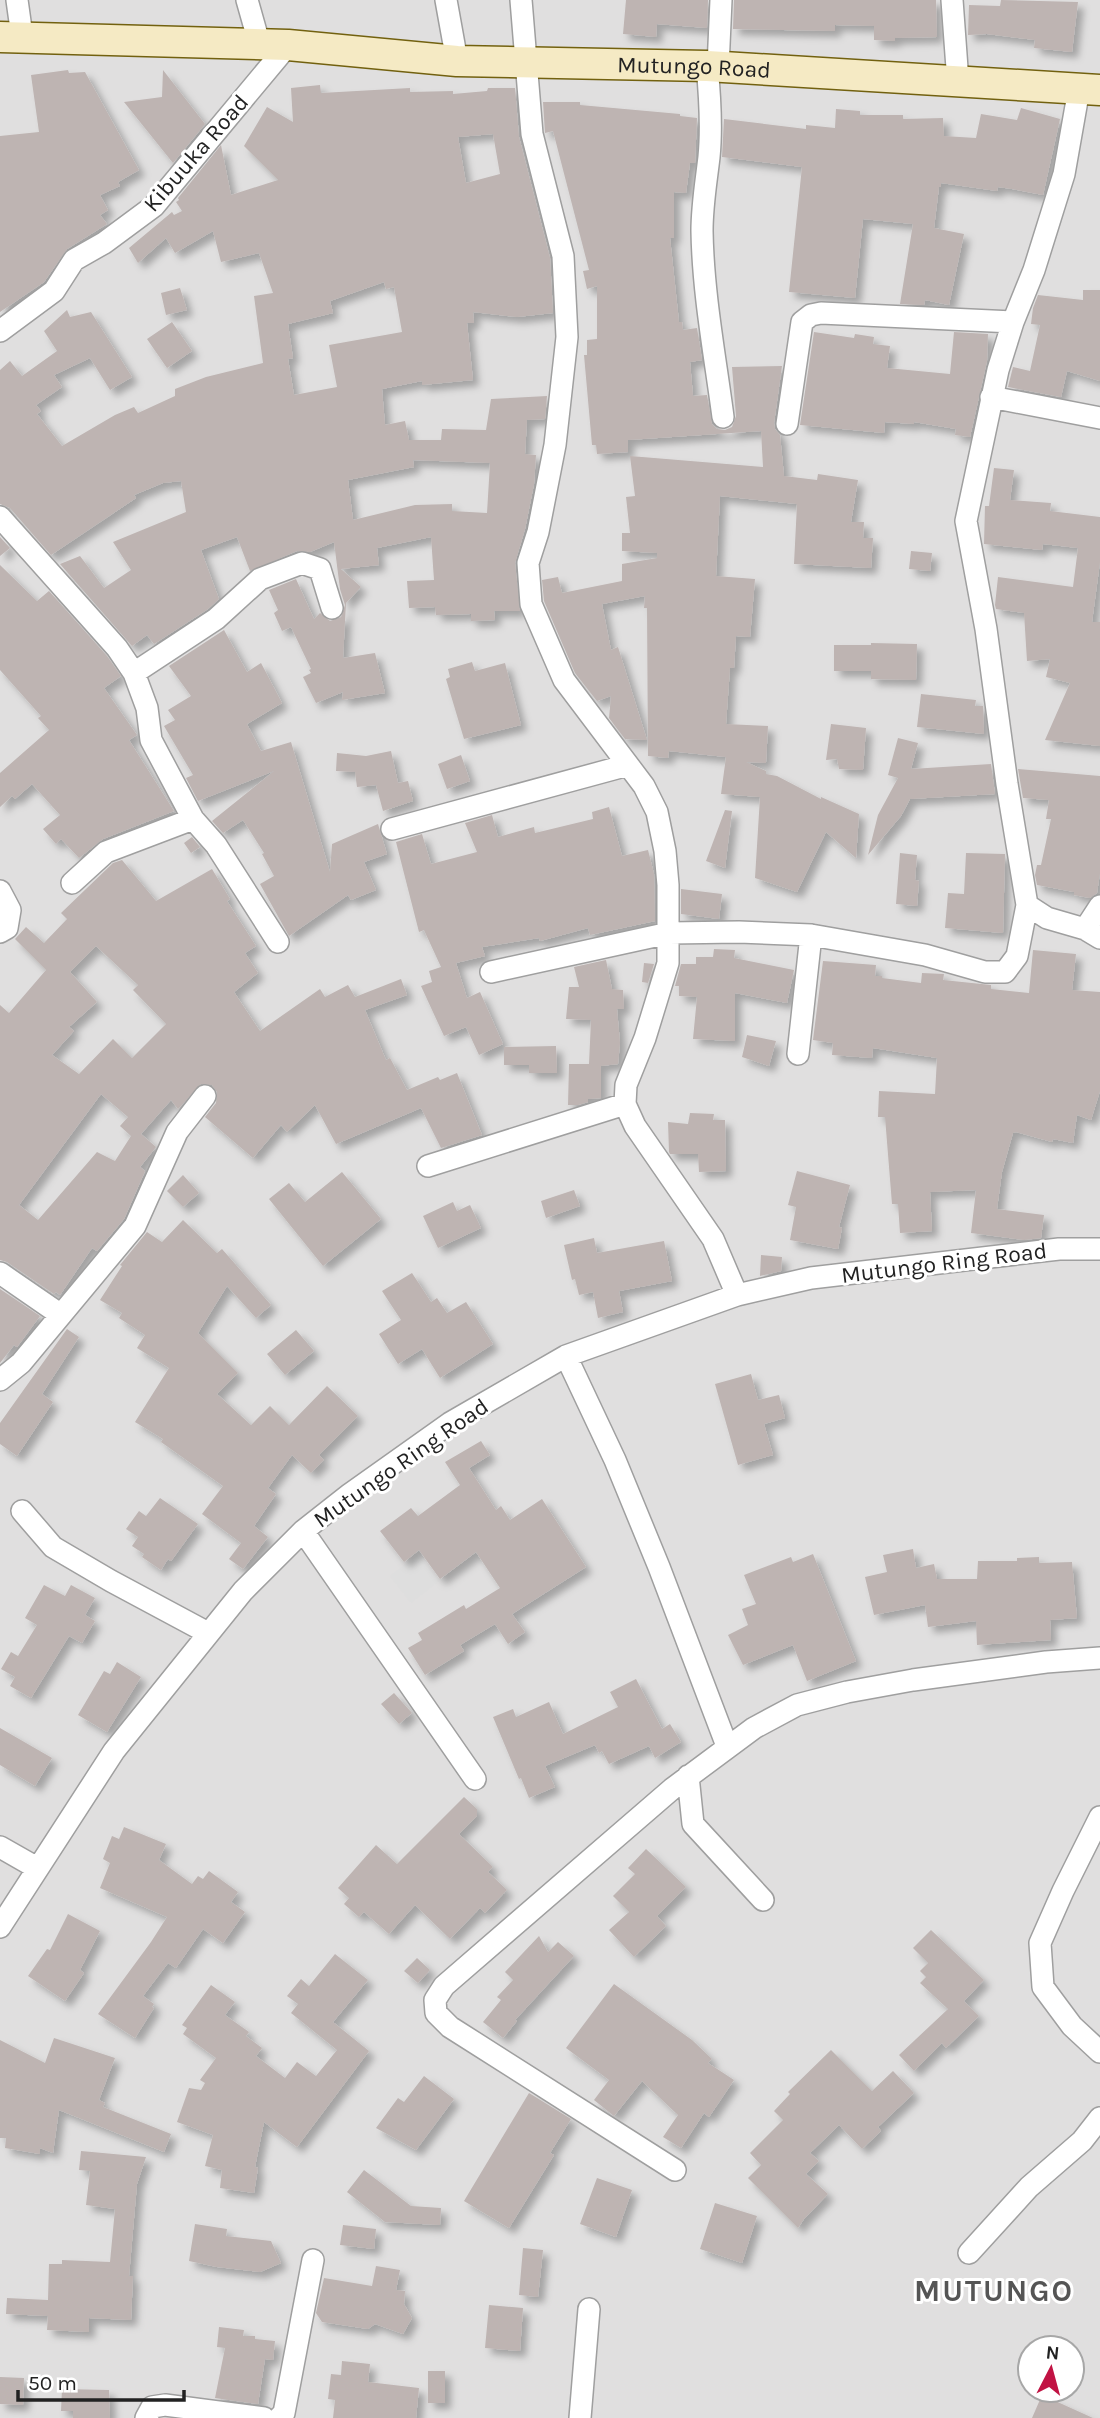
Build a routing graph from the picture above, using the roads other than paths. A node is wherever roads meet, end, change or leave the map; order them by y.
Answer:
1 (17, 0) edge
2 (247, 0) edge
3 (446, 0) edge
4 (521, 0) edge
5 (721, 0) edge
6 (952, 0) edge
7 (11, 37) edge
8 (274, 45) junction
9 (457, 61) junction
10 (526, 63) junction
11 (713, 67) junction
12 (958, 82) junction
13 (1090, 89) edge
14 (1013, 322) junction
15 (0, 331) edge
16 (990, 397) junction
17 (723, 417) dead end
18 (1100, 418) edge
19 (787, 424) dead end
20 (0, 517) edge
21 (332, 608) dead end
22 (134, 673) junction
23 (628, 765) junction
24 (193, 818) junction
25 (392, 829) dead end
26 (72, 883) dead end
27 (0, 891) edge
28 (1027, 905) junction
29 (1100, 906) edge
30 (0, 932) edge
31 (669, 933) junction
32 (1092, 934) edge
33 (811, 935) junction
34 (278, 942) dead end
35 (491, 972) dead end
36 (798, 1054) dead end
37 (205, 1096) dead end
38 (625, 1104) junction
39 (428, 1166) dead end
40 (1100, 1249) edge
41 (0, 1273) edge
42 (737, 1295) junction
43 (61, 1315) junction
44 (566, 1356) junction
45 (0, 1380) edge
46 (22, 1511) dead end
47 (303, 1531) junction
48 (208, 1633) junction
49 (1100, 1658) edge
50 (727, 1746) junction
51 (688, 1776) junction
52 (475, 1779) dead end
53 (1100, 1817) edge
54 (0, 1847) edge
55 (37, 1868) junction
56 (763, 1900) dead end
57 (0, 1927) edge
58 (1100, 2052) edge
59 (1100, 2118) edge
60 (675, 2170) dead end
61 (969, 2253) dead end
62 (313, 2260) dead end
63 (589, 2309) dead end
64 (146, 2418) edge
65 (264, 2418) edge
66 (279, 2418) edge
67 (580, 2418) edge

1 - 7 street
2 - 8 street
3 - 9 street
4 - 10 street
5 - 11 street
6 - 12 street
7 - 8 main road, Mutungo Road
8 - 9 main road, Mutungo Road
8 - 15 street, Kibuuka Road
9 - 10 main road, Mutungo Road
10 - 11 main road, Mutungo Road
10 - 23 street
11 - 12 main road, Mutungo Road
11 - 17 street
12 - 13 main road, Mutungo Road
13 - 14 street
14 - 16 street
14 - 19 street
16 - 18 street
16 - 28 street
20 - 22 street
21 - 22 street
22 - 24 street
23 - 25 street
23 - 31 street
24 - 26 street
24 - 34 street
27 - 30 street
28 - 32 street
28 - 33 street
29 - 32 street
31 - 33 street
31 - 35 street
31 - 38 street
33 - 36 street
37 - 43 street
38 - 39 street
38 - 42 street
40 - 42 street, Mutungo Ring Road
41 - 43 street
42 - 44 street, Mutungo Ring Road
43 - 45 street
44 - 47 street, Mutungo Ring Road
44 - 50 street
46 - 48 street
47 - 48 street, Mutungo Ring Road
47 - 52 street
48 - 55 street, Mutungo Ring Road
49 - 50 street
50 - 51 street
51 - 56 street
51 - 60 street
53 - 58 street
54 - 55 street
55 - 57 street, Mutungo Ring Road
59 - 61 street
62 - 66 street
63 - 67 street
64 - 65 street

